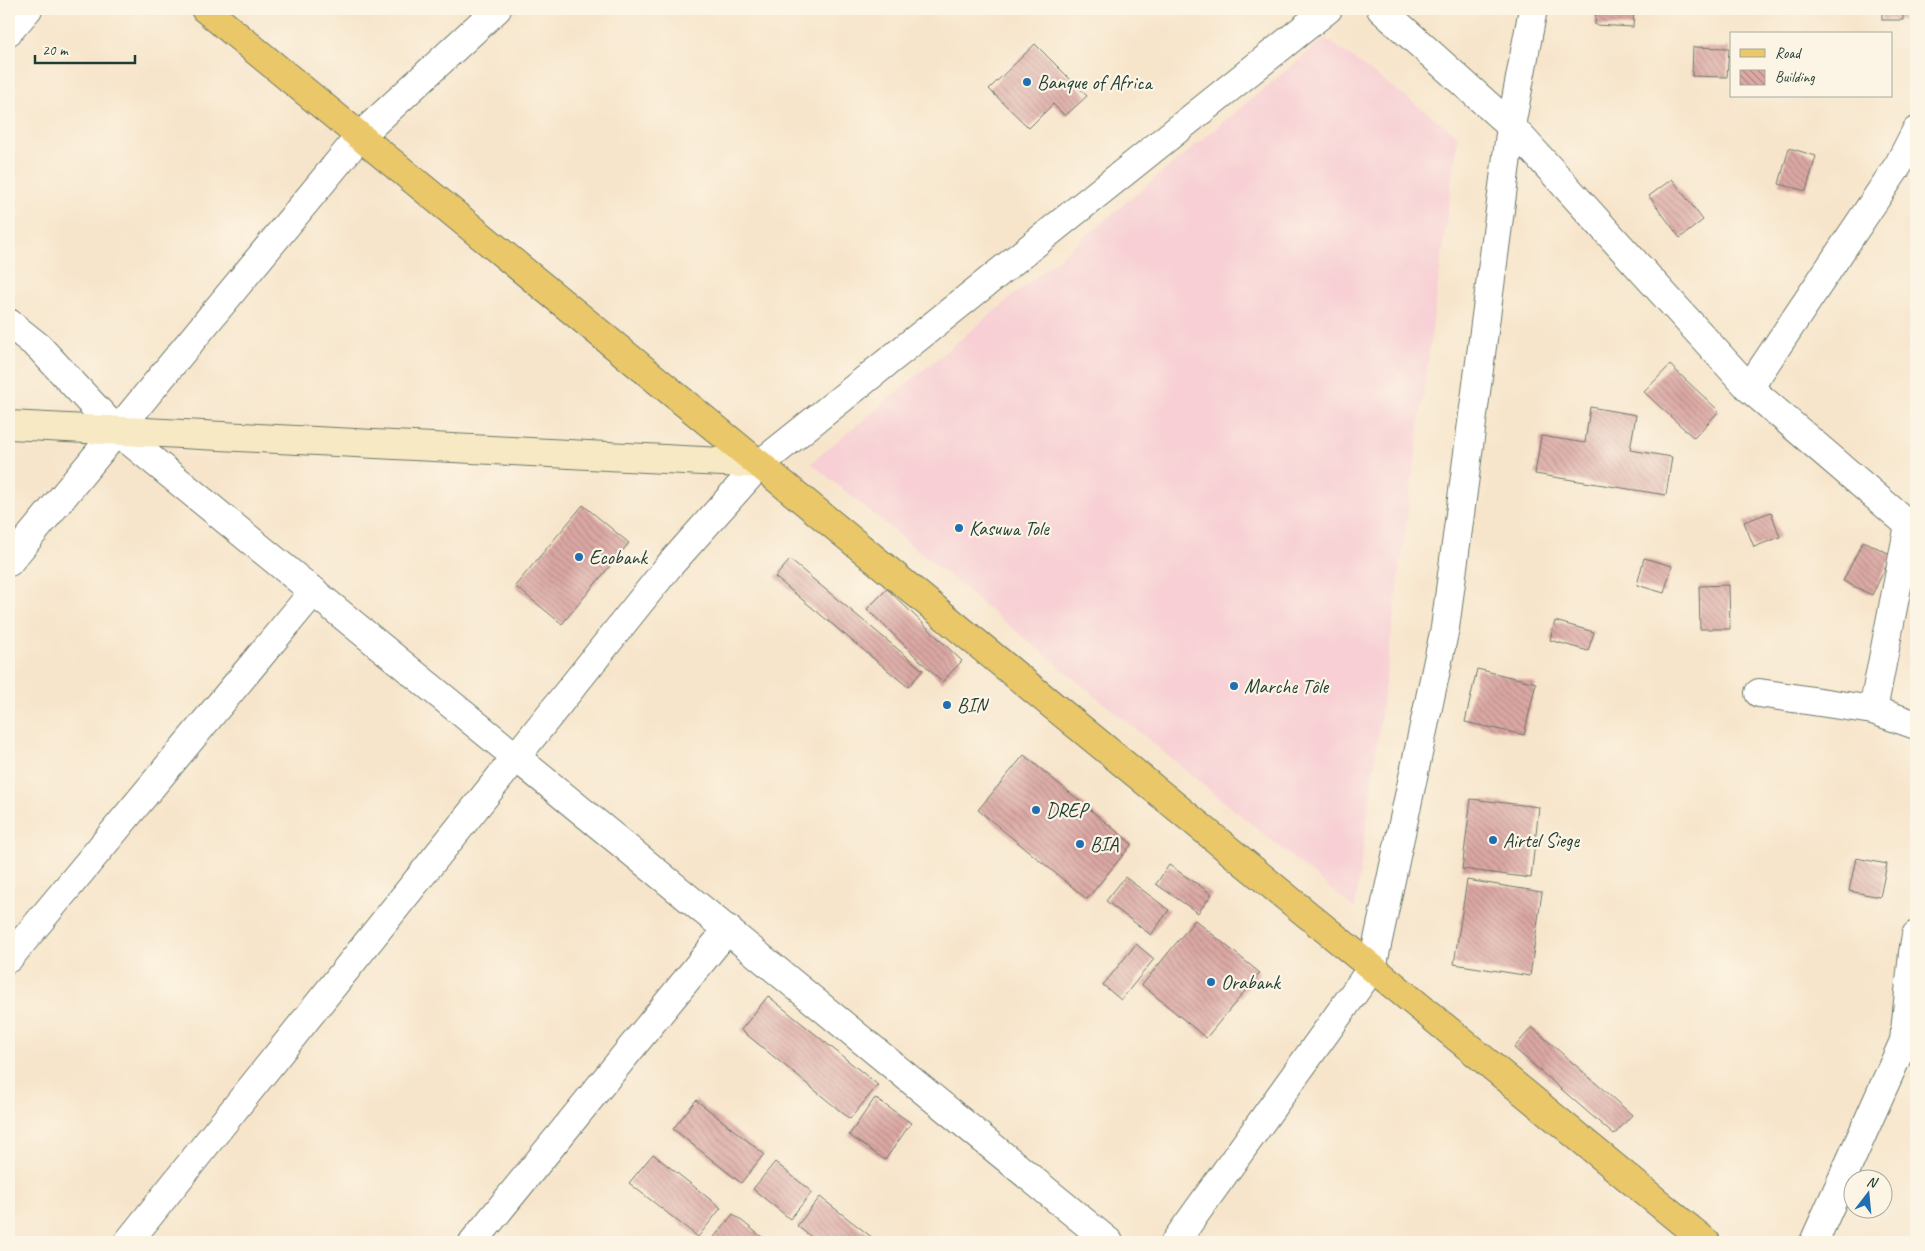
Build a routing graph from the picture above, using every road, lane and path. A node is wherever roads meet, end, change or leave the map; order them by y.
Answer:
1 (28, 9) edge
2 (205, 9) edge
3 (498, 9) edge
4 (1328, 9) edge
5 (1381, 9) edge
6 (1533, 9) edge
7 (9, 31) edge
8 (1511, 126) junction
9 (1916, 131) edge
10 (360, 136) junction
11 (9, 323) edge
12 (1749, 388) junction
13 (9, 425) edge
14 (117, 431) junction
15 (760, 464) junction
16 (1913, 526) edge
17 (9, 562) edge
18 (314, 591) junction
19 (1760, 693) dead end
20 (1873, 710) junction
21 (1916, 725) edge
22 (516, 757) junction
23 (728, 929) junction
24 (1916, 935) edge
25 (9, 958) edge
26 (1372, 968) junction
27 (1910, 1039) edge
28 (1703, 1241) edge
29 (128, 1242) edge
30 (473, 1242) edge
31 (1109, 1242) edge
32 (1175, 1242) edge
33 (1814, 1242) edge

1 - 7 street
2 - 10 main road
3 - 10 street
4 - 15 street
5 - 8 street
6 - 8 street
8 - 12 street
8 - 26 street
9 - 12 street
10 - 14 street
10 - 15 main road
11 - 14 street
12 - 16 street
13 - 14 street
14 - 15 street
14 - 17 street
14 - 18 street
15 - 22 street
15 - 26 main road
16 - 20 street
18 - 22 street
18 - 25 street
19 - 20 street
20 - 21 street
22 - 23 street
22 - 29 street
23 - 30 street
23 - 31 street
24 - 27 street
26 - 28 main road
26 - 32 street
27 - 33 street

